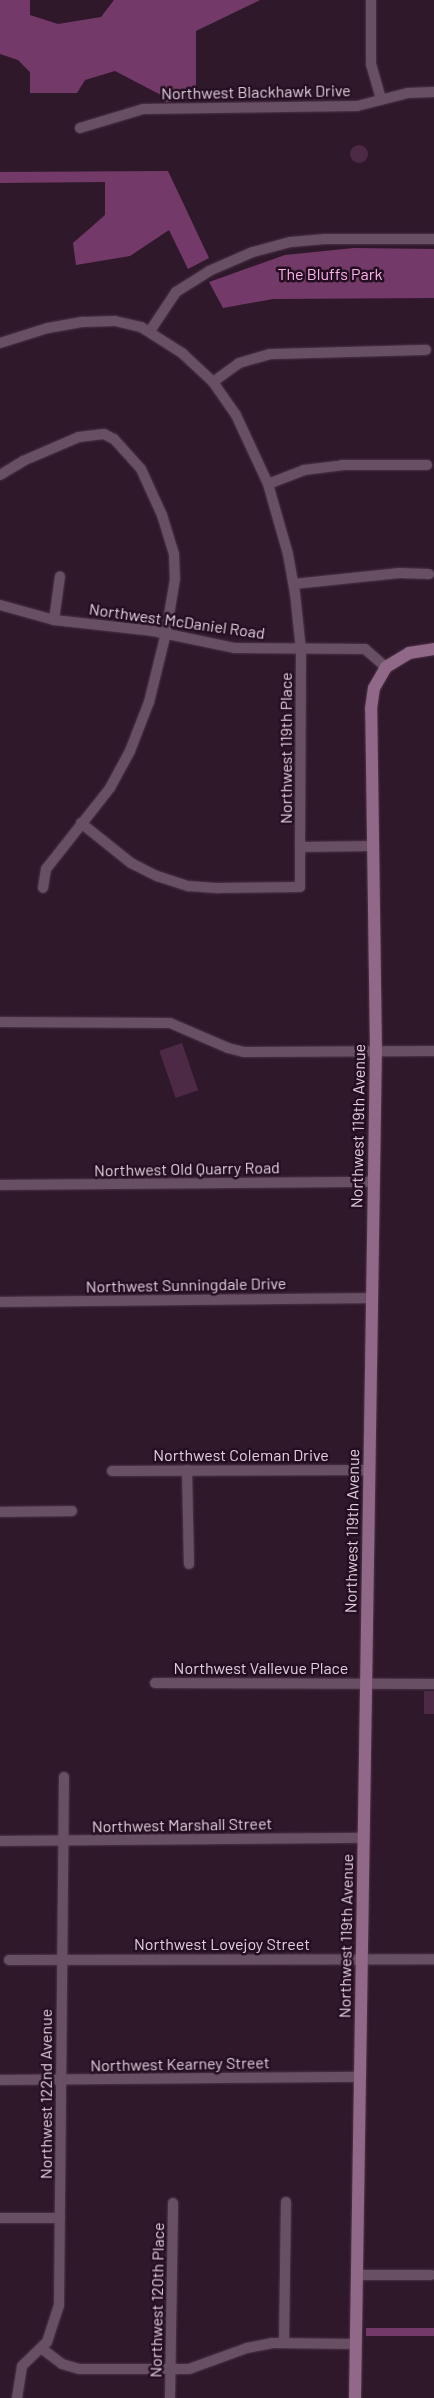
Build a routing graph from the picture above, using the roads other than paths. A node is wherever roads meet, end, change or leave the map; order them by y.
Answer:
1 (372, 0) edge
2 (434, 92) edge
3 (381, 100) junction
4 (80, 128) dead end
5 (434, 239) edge
6 (150, 331) junction
7 (0, 344) edge
8 (426, 350) dead end
9 (213, 382) junction
10 (427, 465) dead end
11 (0, 475) edge
12 (268, 484) junction
13 (429, 574) dead end
14 (60, 576) dead end
15 (294, 584) junction
16 (0, 605) edge
17 (54, 620) junction
18 (166, 633) junction
19 (434, 649) edge
20 (301, 650) junction
21 (386, 667) junction
22 (81, 823) junction
23 (374, 846) junction
24 (300, 847) junction
25 (43, 888) dead end
26 (0, 1022) edge
27 (434, 1051) edge
28 (376, 1052) junction
29 (374, 1182) junction
30 (0, 1185) edge
31 (372, 1298) junction
32 (0, 1302) edge
33 (187, 1470) junction
34 (369, 1470) junction
35 (112, 1471) dead end
36 (72, 1511) dead end
37 (0, 1512) edge
38 (189, 1564) dead end
39 (156, 1683) dead end
40 (366, 1683) junction
41 (434, 1684) edge
42 (64, 1777) dead end
43 (364, 1838) junction
44 (0, 1841) edge
45 (65, 1841) junction
46 (362, 1958) junction
47 (434, 1959) edge
48 (10, 1960) dead end
49 (62, 1960) junction
50 (360, 2077) junction
51 (0, 2080) edge
52 (62, 2080) junction
53 (286, 2202) dead end
54 (173, 2203) dead end
55 (0, 2218) edge
56 (60, 2218) junction
57 (357, 2275) junction
58 (431, 2275) dead end
59 (284, 2343) junction
60 (356, 2344) junction
61 (41, 2348) junction
62 (171, 2369) junction
63 (17, 2398) edge
64 (170, 2398) edge
65 (356, 2398) edge

1 - 3 street
2 - 3 street, Northwest Blackhawk Drive
3 - 4 street, Northwest Blackhawk Drive
5 - 6 street
6 - 7 street, Northwest 119th Place
6 - 9 street, Northwest 119th Place
8 - 9 street
9 - 12 street, Northwest 119th Place
10 - 12 street
11 - 18 street
12 - 15 street, Northwest 119th Place
13 - 15 street
14 - 17 street
15 - 20 street, Northwest 119th Place
16 - 17 street, Northwest McDaniel Road
17 - 18 street, Northwest McDaniel Road
18 - 20 street, Northwest McDaniel Road
18 - 22 street
19 - 21 street
20 - 21 street, Northwest McDaniel Road
20 - 24 street, Northwest 119th Place
21 - 23 street, Northwest 119th Avenue
22 - 24 street, Northwest 119th Place
22 - 25 street
23 - 24 street
23 - 28 street, Northwest 119th Avenue
26 - 28 street
27 - 28 street
28 - 29 street, Northwest 119th Avenue
29 - 30 street, Northwest Old Quarry Road
29 - 31 street, Northwest 119th Avenue
31 - 32 street, Northwest Sunningdale Drive
31 - 34 street, Northwest 119th Avenue
33 - 34 street, Northwest Coleman Drive
33 - 35 street, Northwest Coleman Drive
33 - 38 street
34 - 40 street, Northwest 119th Avenue
36 - 37 street
39 - 40 street, Northwest Vallevue Place
40 - 41 street, Northwest Vallevue Place
40 - 43 street, Northwest 119th Avenue
42 - 45 street, Northwest 122nd Avenue
43 - 45 street, Northwest Marshall Street
43 - 46 street, Northwest 119th Avenue
44 - 45 street, Northwest Marshall Street
45 - 49 street, Northwest 122nd Avenue
46 - 47 street, Northwest Lovejoy Street
46 - 49 street, Northwest Lovejoy Street
46 - 50 street, Northwest 119th Avenue
48 - 49 street, Northwest Lovejoy Street
49 - 52 street, Northwest 122nd Avenue
50 - 52 street, Northwest Kearney Street
50 - 57 street, Northwest 119th Avenue
51 - 52 street, Northwest Kearney Street
52 - 56 street, Northwest 122nd Avenue
53 - 59 street
54 - 62 street, Northwest 120th Place
55 - 56 street
56 - 61 street, Northwest 122nd Avenue
57 - 58 street
57 - 60 street, Northwest 119th Avenue
59 - 60 street
59 - 62 street
60 - 65 street, Northwest 119th Avenue
61 - 62 street
61 - 63 street, Northwest 122nd Avenue
62 - 64 street, Northwest 120th Place

